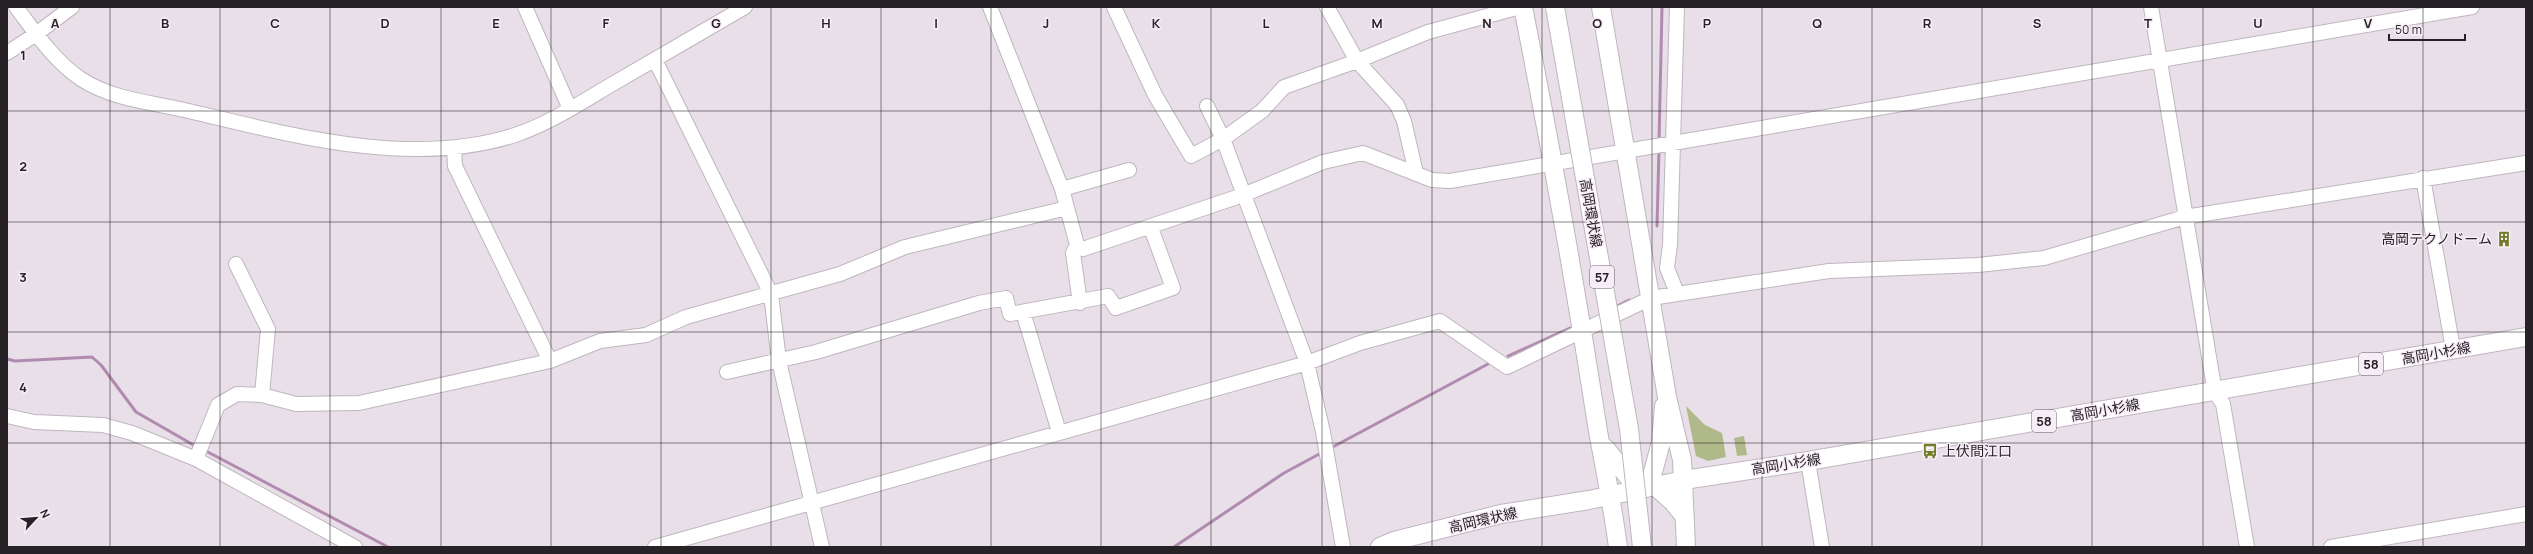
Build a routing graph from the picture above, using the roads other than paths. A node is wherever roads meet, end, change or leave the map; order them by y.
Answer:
1 (16, 7) edge
2 (72, 7) edge
3 (525, 7) edge
4 (745, 7) edge
5 (990, 7) edge
6 (1114, 7) edge
7 (1327, 7) edge
8 (1520, 7) edge
9 (1523, 7) edge
10 (1556, 7) edge
11 (1601, 7) edge
12 (1677, 7) edge
13 (2151, 7) edge
14 (2472, 7) edge
15 (36, 34) junction
16 (7, 53) edge
17 (655, 60) junction
18 (2160, 60) junction
19 (1357, 61) junction
20 (1207, 106) dead end
21 (570, 109) junction
22 (1223, 139) junction
23 (1673, 142) junction
24 (454, 149) junction
25 (1626, 150) junction
26 (1554, 163) junction
27 (2526, 163) edge
28 (1129, 170) dead end
29 (1416, 174) junction
30 (2423, 178) junction
31 (1062, 189) junction
32 (1243, 195) junction
33 (1067, 208) junction
34 (2185, 217) junction
35 (1151, 228) junction
36 (1077, 245) junction
37 (236, 264) dead end
38 (1677, 293) junction
39 (771, 294) junction
40 (1651, 298) junction
41 (1080, 303) junction
42 (1023, 312) junction
43 (1582, 330) junction
44 (2526, 337) edge
45 (2453, 349) junction
46 (550, 361) junction
47 (779, 361) junction
48 (1307, 363) junction
49 (727, 372) dead end
50 (1666, 388) junction
51 (2215, 392) junction
52 (262, 395) junction
53 (7, 416) edge
54 (1059, 432) junction
55 (1600, 441) junction
56 (196, 459) junction
57 (1808, 461) junction
58 (1684, 480) junction
59 (1646, 488) junction
60 (1612, 495) junction
61 (812, 502) junction
62 (2526, 514) edge
63 (1685, 517) junction
64 (355, 547) edge
65 (655, 547) edge
66 (822, 547) edge
67 (1342, 547) edge
68 (1380, 547) edge
69 (1618, 547) edge
70 (1633, 547) edge
71 (1642, 547) edge
72 (1686, 547) edge
73 (1822, 547) edge
74 (2247, 547) edge
75 (2331, 547) edge

1 - 15 street
2 - 15 street
3 - 21 street
4 - 17 street
5 - 31 street
6 - 22 street
7 - 19 street
8 - 19 street
9 - 26 main road, 57
10 - 71 main road, 高岡環状線 / 57, bridge
11 - 25 main road
12 - 23 street
13 - 18 street
14 - 18 street
15 - 16 street
15 - 24 street
17 - 21 street
17 - 39 street
18 - 23 street
18 - 34 street
19 - 22 street
19 - 29 street
20 - 22 street
21 - 24 street
22 - 32 street
23 - 25 street
23 - 38 street
24 - 46 street
25 - 26 street
25 - 40 main road
26 - 29 street
26 - 43 main road, 57
27 - 30 street
28 - 31 street
29 - 32 street
30 - 34 street
30 - 45 street
31 - 33 street
32 - 35 street
32 - 48 street
33 - 36 street
33 - 39 street
34 - 38 street
34 - 51 street
35 - 36 street
35 - 41 street
36 - 41 street
37 - 52 street
38 - 40 street
39 - 46 street
39 - 47 street
40 - 43 street
40 - 50 main road
41 - 42 street
42 - 47 street
42 - 54 street
43 - 48 street
43 - 55 main road, 57
44 - 45 main road, 高岡小杉線 / 58
45 - 51 main road, 高岡小杉線 / 58
46 - 52 street
47 - 49 street
47 - 61 street
48 - 54 street
48 - 67 street
50 - 58 main road
50 - 59 main road
51 - 57 main road, 高岡小杉線 / 58
51 - 74 street
52 - 56 street
53 - 56 street
54 - 61 street
55 - 59 main road
55 - 60 main road, 57
56 - 64 street
57 - 58 main road, 高岡小杉線 / 58
57 - 73 street
58 - 59 main road, 高岡環状線
58 - 63 main road
59 - 60 main road, 高岡環状線
59 - 63 main road
59 - 70 main road
60 - 68 main road, 高岡環状線
60 - 69 main road
61 - 65 street
61 - 66 street
62 - 75 street
63 - 72 main road

